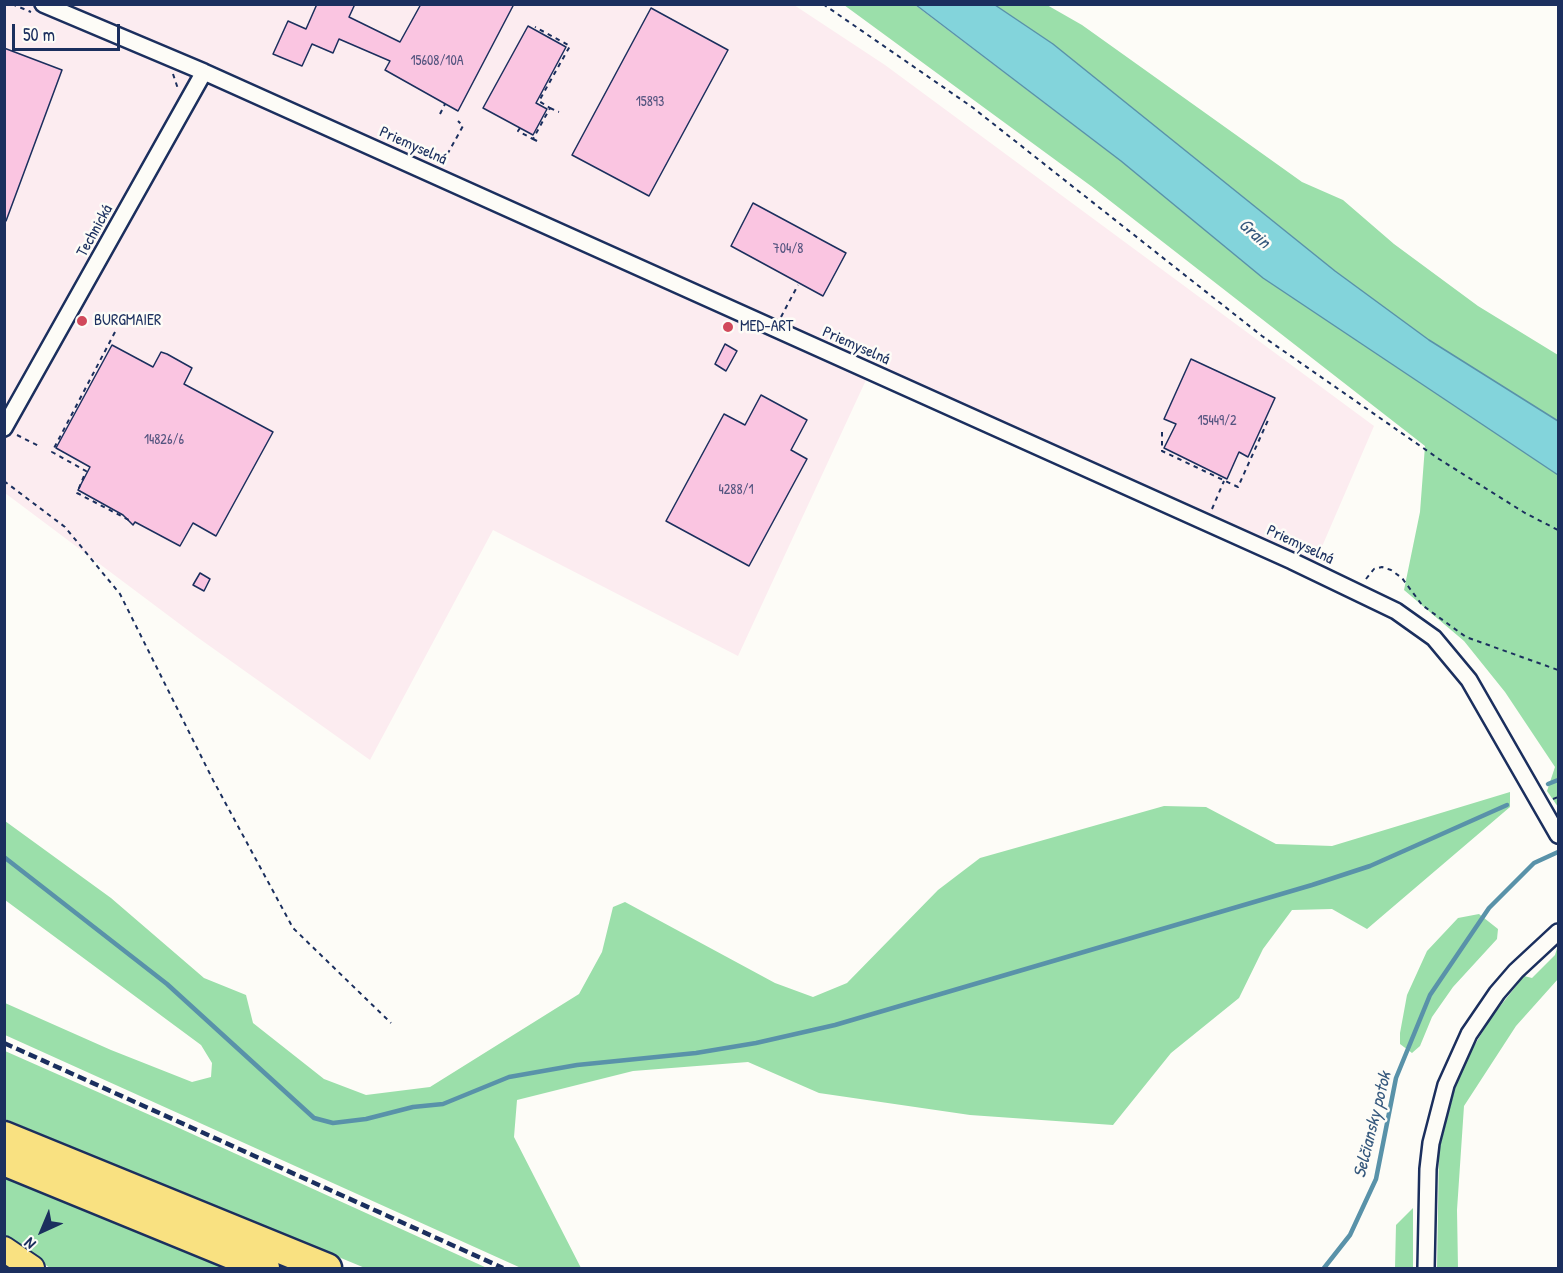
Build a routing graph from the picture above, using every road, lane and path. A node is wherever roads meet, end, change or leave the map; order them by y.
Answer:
1 (43, 4) edge
2 (823, 4) edge
3 (536, 27) dead end
4 (204, 72) junction
5 (446, 104) dead end
6 (550, 108) junction
7 (559, 112) dead end
8 (440, 114) dead end
9 (458, 121) dead end
10 (520, 128) dead end
11 (533, 139) junction
12 (541, 143) dead end
13 (440, 168) dead end
14 (798, 285) dead end
15 (780, 320) dead end
16 (115, 332) dead end
17 (10, 408) edge
18 (1269, 418) dead end
19 (9, 430) edge
20 (1162, 432) dead end
21 (1263, 432) junction
22 (1268, 434) dead end
23 (39, 446) dead end
24 (1248, 463) junction
25 (1253, 465) dead end
26 (1224, 480) junction
27 (4, 481) edge
28 (1231, 484) junction
29 (1228, 490) dead end
30 (1210, 511) dead end
31 (131, 518) dead end
32 (1558, 530) edge
33 (1360, 593) junction
34 (1558, 670) edge
35 (1558, 835) edge
36 (1558, 932) edge
37 (391, 1023) dead end
38 (4, 1136) edge
39 (4, 1161) edge
40 (4, 1249) edge
41 (32, 1269) edge
42 (265, 1269) edge
43 (327, 1269) edge
44 (1426, 1269) edge

1 - 4 street, Priemyselná
2 - 32 path
3 - 6 path
4 - 17 street, Technická
4 - 33 street, Priemyselná
5 - 8 path
6 - 7 path
6 - 11 path
9 - 13 path
10 - 11 path
11 - 12 path
14 - 15 path
16 - 31 path
17 - 19 street, Technická
18 - 21 path
19 - 23 path
20 - 26 path
21 - 22 path
21 - 24 path
24 - 25 path
24 - 28 path
26 - 28 path
26 - 30 path
27 - 37 path
28 - 29 path
33 - 34 path
33 - 35 street, Priemyselná
36 - 44 street
38 - 43 highway
39 - 42 highway
40 - 41 main road

